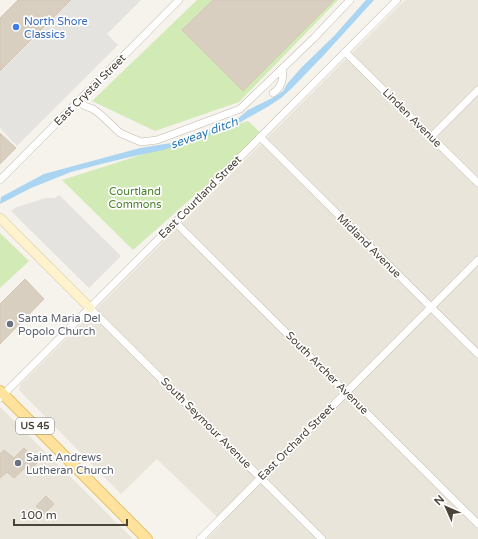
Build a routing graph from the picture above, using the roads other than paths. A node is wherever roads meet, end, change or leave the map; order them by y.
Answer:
1 (179, 0) edge
2 (350, 0) edge
3 (397, 0) edge
4 (345, 52) junction
5 (282, 69) junction
6 (478, 90) edge
7 (273, 93) dead end
8 (79, 101) junction
9 (260, 137) junction
10 (431, 137) junction
11 (0, 180) edge
12 (478, 184) edge
13 (0, 218) edge
14 (175, 222) junction
15 (478, 260) edge
16 (431, 307) junction
17 (90, 308) junction
18 (478, 354) edge
19 (346, 392) junction
20 (1, 395) edge
21 (260, 478) junction
22 (478, 524) edge
23 (147, 539) edge
24 (200, 539) edge
25 (322, 539) edge

1 - 8 street, East Crystal Street
2 - 5 street
3 - 4 street, East Courtland Street
4 - 9 street, East Courtland Street
4 - 10 street, Linden Avenue
5 - 7 street
5 - 8 street
6 - 10 street
8 - 11 street, East Crystal Street
9 - 14 street, East Courtland Street
9 - 16 street, Midland Avenue
10 - 12 street, Linden Avenue
13 - 17 street
14 - 17 street, East Courtland Street
14 - 19 street, South Archer Avenue
15 - 16 street, East Orchard Street
16 - 18 street, Midland Avenue
16 - 19 street, East Orchard Street
17 - 20 street, East Courtland Street
17 - 21 street, South Seymour Avenue
19 - 21 street, East Orchard Street
19 - 22 street, South Archer Avenue
20 - 23 main road, US 45
21 - 24 street, East Orchard Street
21 - 25 street, South Seymour Avenue

